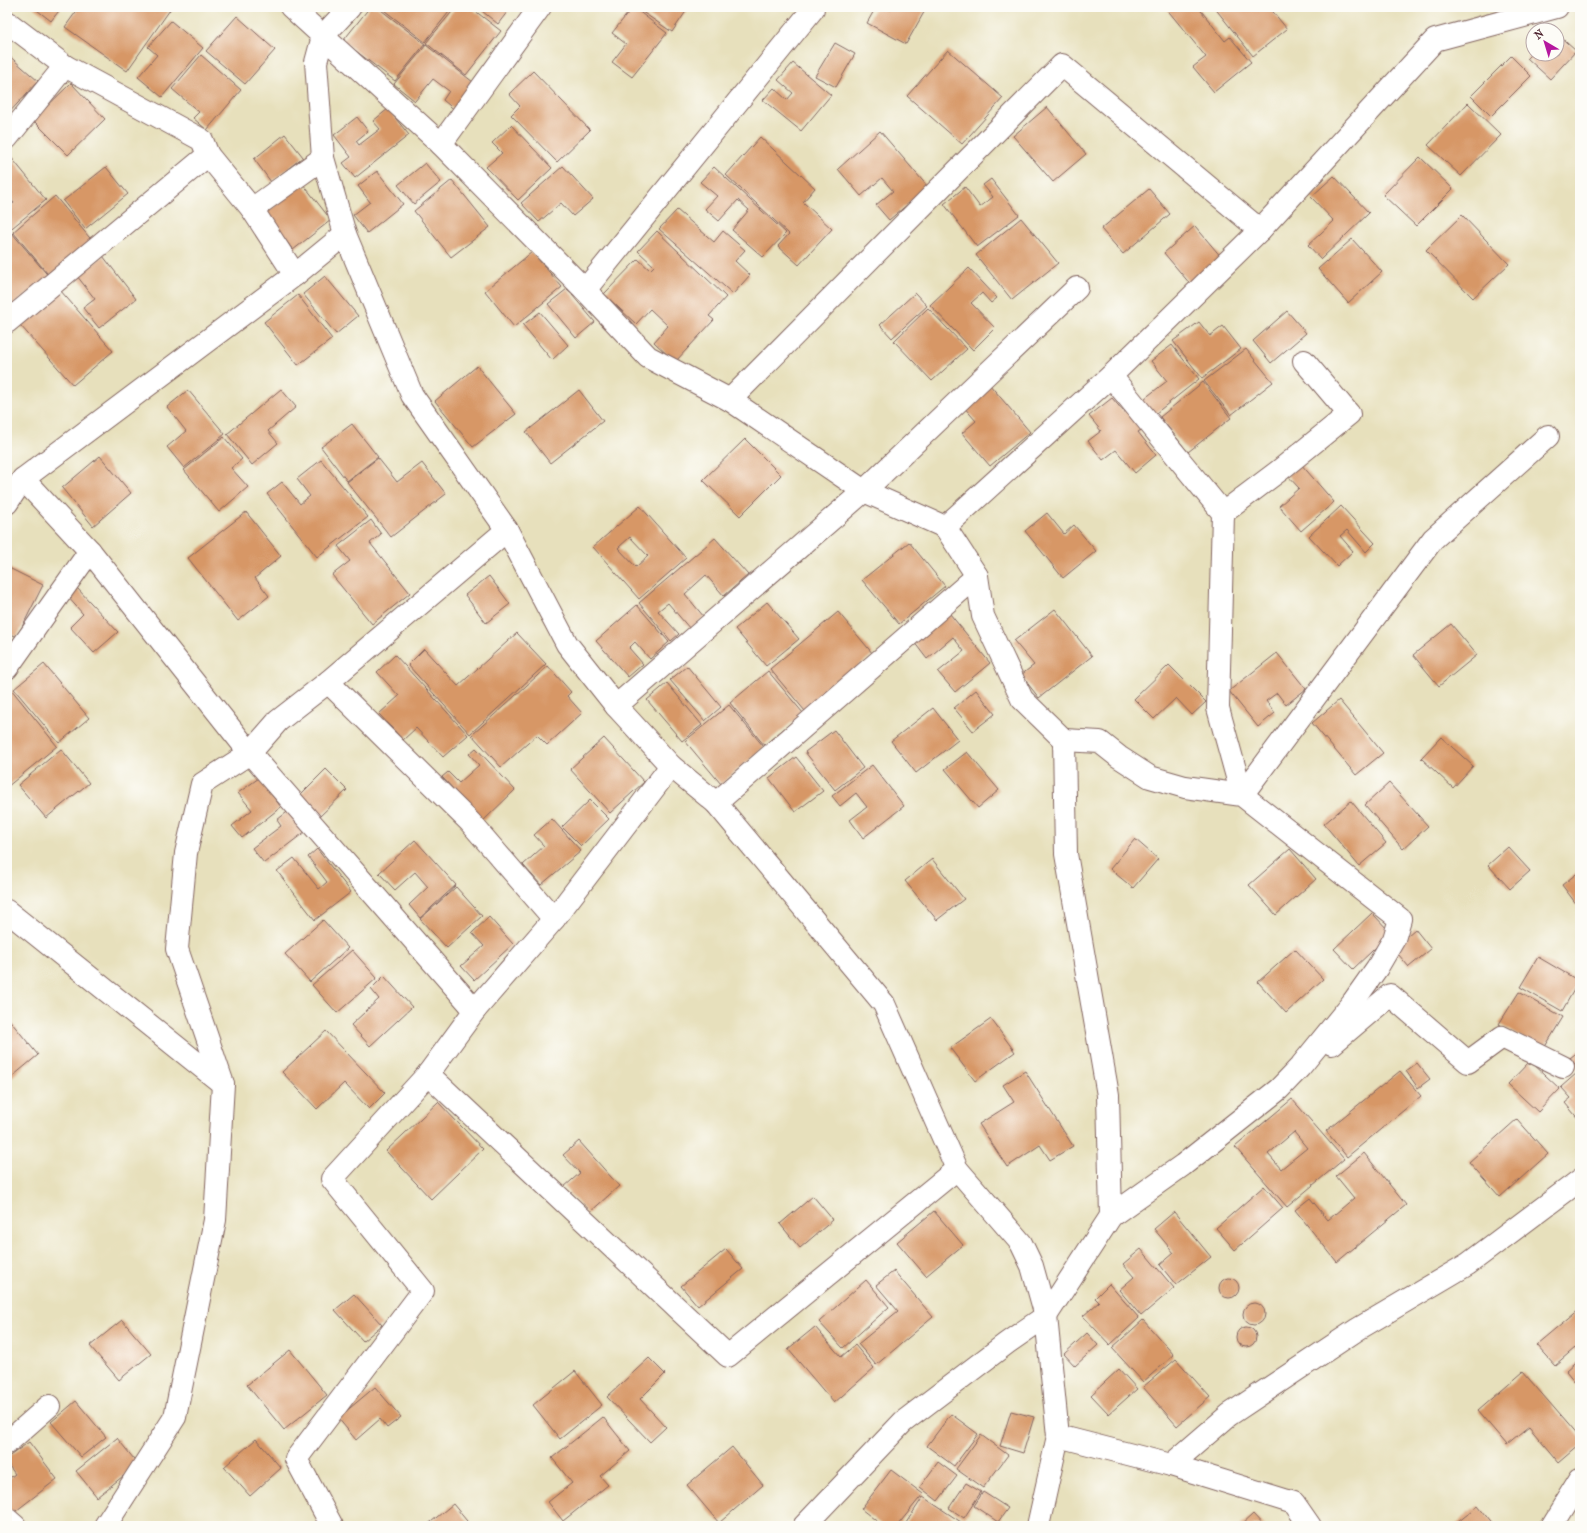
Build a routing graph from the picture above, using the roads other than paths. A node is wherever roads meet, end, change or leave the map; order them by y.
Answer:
1 (291, 7) edge
2 (350, 7) edge
3 (540, 7) edge
4 (1557, 7) edge
5 (813, 9) dead end
6 (7, 22) edge
7 (323, 36) junction
8 (65, 66) junction
9 (7, 138) edge
10 (441, 144) junction
11 (208, 155) junction
12 (323, 158) junction
13 (252, 209) junction
14 (1260, 230) junction
15 (345, 234) junction
16 (295, 275) junction
17 (1077, 288) dead end
18 (585, 290) junction
19 (7, 322) edge
20 (1304, 361) dead end
21 (1111, 376) junction
22 (730, 400) junction
23 (1548, 436) dead end
24 (23, 479) junction
25 (864, 491) junction
26 (7, 503) edge
27 (1223, 513) junction
28 (945, 527) junction
29 (507, 530) junction
30 (90, 551) junction
31 (977, 576) junction
32 (7, 668) edge
33 (328, 682) junction
34 (616, 706) junction
35 (1064, 740) junction
36 (250, 753) junction
37 (671, 766) junction
38 (1242, 795) junction
39 (716, 803) junction
40 (7, 910) edge
41 (554, 919) junction
42 (475, 1010) junction
43 (1563, 1067) dead end
44 (428, 1074) junction
45 (222, 1084) junction
46 (1279, 1089) junction
47 (957, 1169) junction
48 (1580, 1180) edge
49 (1111, 1216) junction
50 (1046, 1316) junction
51 (49, 1406) dead end
52 (1058, 1436) junction
53 (7, 1443) edge
54 (1171, 1465) junction
55 (1578, 1487) edge
56 (7, 1519) edge
57 (15, 1526) edge
58 (105, 1526) edge
59 (332, 1526) edge
60 (804, 1526) edge
61 (1038, 1526) edge
62 (1310, 1526) edge
63 (1551, 1526) edge

1 - 7 street
2 - 7 street
3 - 10 street
4 - 14 street
5 - 18 street
6 - 8 street
7 - 10 street
7 - 12 street
8 - 9 street
8 - 11 street
10 - 18 street
11 - 13 street
11 - 19 street
12 - 13 street
12 - 15 street
13 - 16 street
14 - 21 street
14 - 22 street
15 - 16 street
15 - 29 street
16 - 24 street
17 - 25 street
18 - 22 street
20 - 27 street
21 - 27 street
21 - 28 street
22 - 25 street
23 - 38 street
24 - 26 street
24 - 30 street
25 - 28 street
25 - 34 street
27 - 38 street
28 - 31 street
29 - 33 street
29 - 34 street
30 - 32 street
30 - 36 street
31 - 35 street
31 - 39 street
33 - 36 street
33 - 41 street
34 - 37 street
35 - 38 street
35 - 49 street
36 - 42 street
36 - 45 street
37 - 39 street
37 - 41 street
38 - 46 street
39 - 47 street
40 - 45 street
41 - 42 street
42 - 44 street
43 - 46 street
44 - 47 street
44 - 59 street
45 - 58 street
46 - 49 street
47 - 50 street
48 - 54 street
49 - 50 street
50 - 52 street
50 - 60 street
51 - 53 street
52 - 54 street
52 - 61 street
54 - 62 street
55 - 63 street
56 - 57 street

